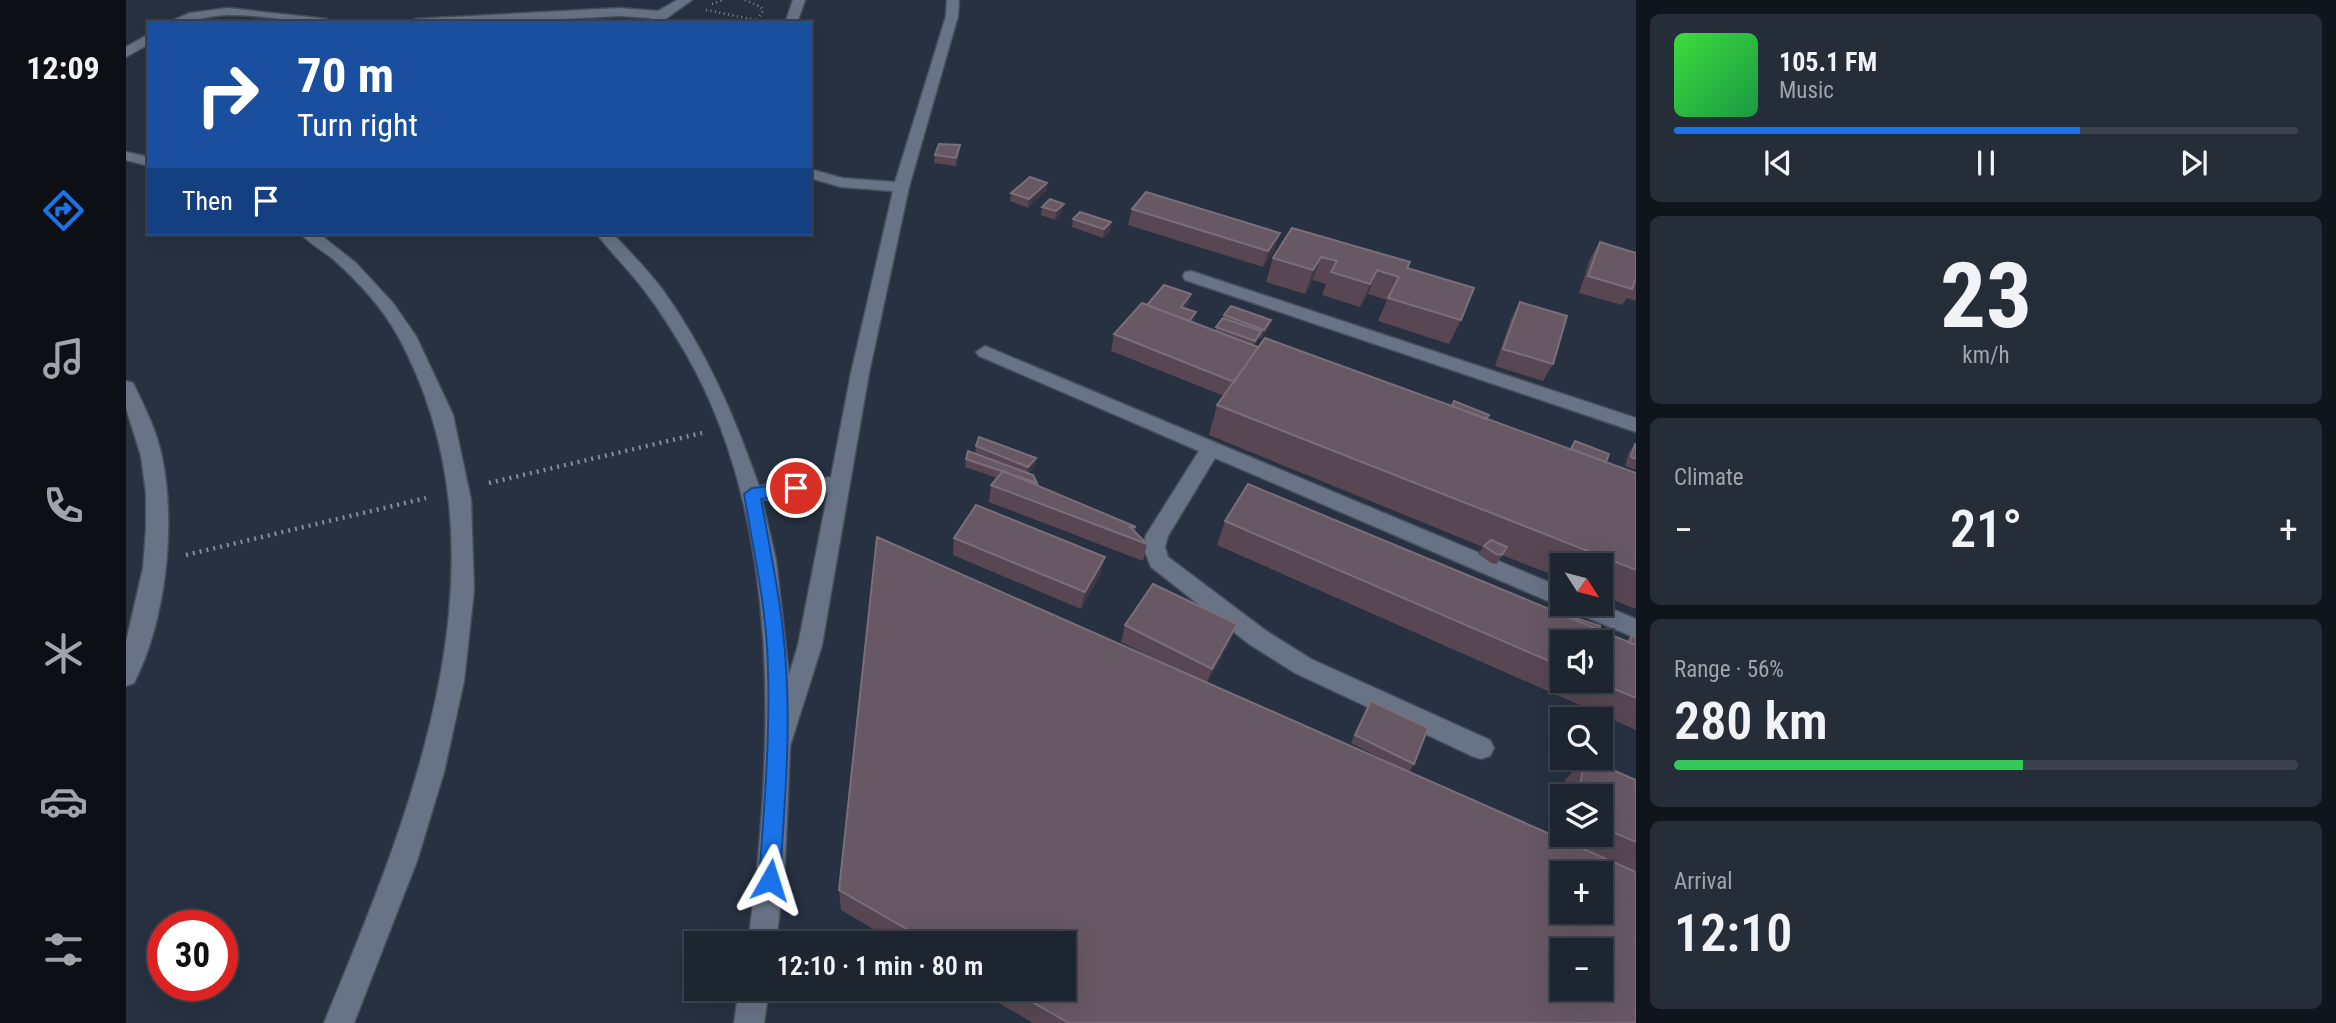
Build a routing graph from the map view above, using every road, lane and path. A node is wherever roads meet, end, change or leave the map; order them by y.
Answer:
1 (685, 0) edge
2 (746, 0) edge
3 (799, 0) edge
4 (953, 0) edge
5 (662, 15) edge
6 (757, 20) junction
7 (176, 21) edge
8 (311, 21) edge
9 (452, 21) edge
10 (760, 21) edge
11 (792, 21) edge
12 (147, 39) edge
13 (126, 52) edge
14 (147, 54) edge
15 (126, 156) edge
16 (147, 161) edge
17 (812, 174) edge
18 (901, 187) junction
19 (311, 235) edge
20 (606, 235) edge
21 (1191, 276) dead end
22 (985, 352) dead end
23 (126, 387) edge
24 (1636, 425) edge
25 (1211, 448) junction
26 (840, 483) junction
27 (752, 494) junction
28 (1550, 592) edge
29 (1605, 616) edge
30 (1636, 629) edge
31 (126, 676) edge
32 (778, 745) junction
33 (1481, 748) dead end
34 (763, 931) edge
35 (752, 1001) edge
36 (339, 1023) edge
37 (749, 1023) edge

1 - 5 street
2 - 6 path
3 - 11 street
4 - 18 street
5 - 6 path
5 - 9 street
6 - 10 path
7 - 8 street
12 - 13 street
13 - 14 street
15 - 16 street
17 - 18 street
18 - 26 street
19 - 36 street
20 - 27 street
21 - 24 street
22 - 25 street
23 - 31 street
25 - 28 street
25 - 33 street
26 - 27 street
26 - 32 street
27 - 32 street
29 - 30 street
32 - 34 street
35 - 37 street

